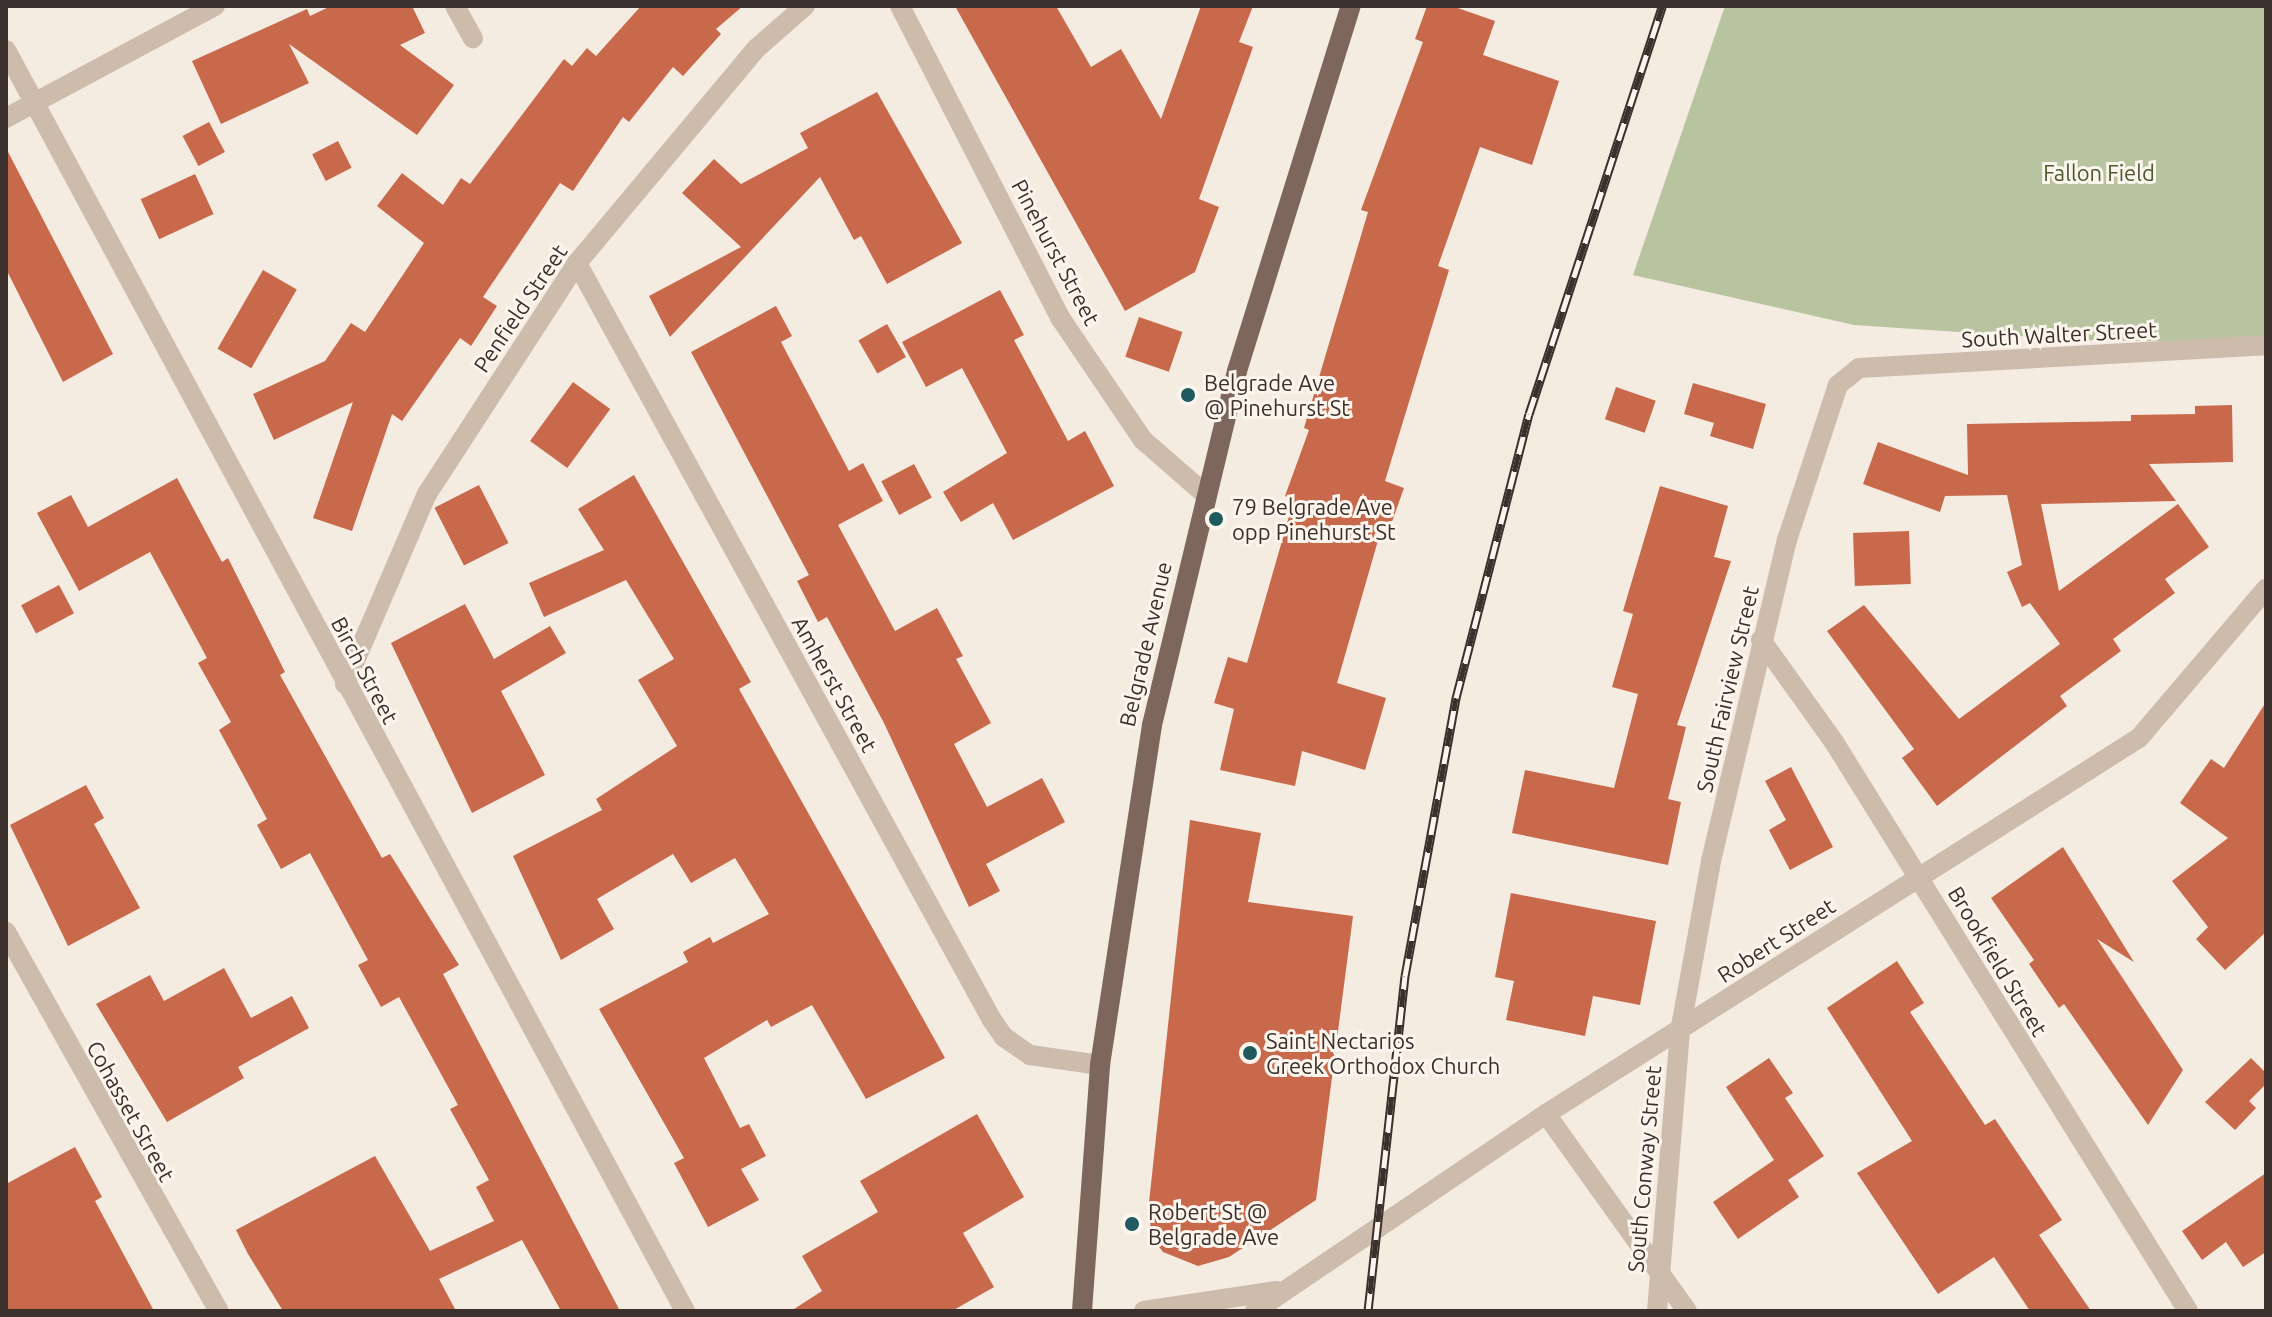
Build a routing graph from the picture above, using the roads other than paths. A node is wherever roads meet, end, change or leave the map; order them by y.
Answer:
1 (215, 6) edge
2 (455, 6) edge
3 (805, 6) edge
4 (900, 6) edge
5 (1351, 6) edge
6 (473, 38) dead end
7 (6, 50) edge
8 (33, 106) junction
9 (6, 118) edge
10 (577, 263) junction
11 (2266, 345) edge
12 (1855, 369) joint
13 (1205, 494) junction
14 (2266, 589) edge
15 (1761, 640) junction
16 (345, 684) junction
17 (1918, 875) junction
18 (6, 932) edge
19 (1680, 1032) junction
20 (1100, 1065) junction
21 (1546, 1114) junction
22 (1659, 1272) junction
23 (1277, 1291) junction
24 (219, 1311) edge
25 (685, 1311) edge
26 (1082, 1311) edge
27 (1144, 1311) edge
28 (1255, 1311) edge
29 (1657, 1311) edge
30 (1687, 1311) edge
31 (2188, 1311) edge

1 - 8 street
2 - 6 street
3 - 10 street, Penfield Street
4 - 13 street, Pinehurst Street
5 - 13 main road, Belgrade Avenue
7 - 8 street, Birch Street
8 - 9 street
8 - 16 street, Birch Street
10 - 16 street, Penfield Street
10 - 20 street, Amherst Street
11 - 12 street, South Walter Street
12 - 15 street, South Fairview Street
13 - 20 main road, Belgrade Avenue
14 - 17 street, Robert Street
15 - 17 street, Brookfield Street
15 - 19 street, South Fairview Street
16 - 25 street, Birch Street
17 - 19 street, Robert Street
17 - 31 street, Brookfield Street
18 - 24 street, Cohasset Street
19 - 21 street, Robert Street
19 - 22 street, South Conway Street
20 - 26 main road, Belgrade Avenue
21 - 22 street
21 - 23 street, Robert Street
22 - 29 street, South Conway Street
22 - 30 street
23 - 27 street, Robert Street
23 - 28 street, Robert Street

